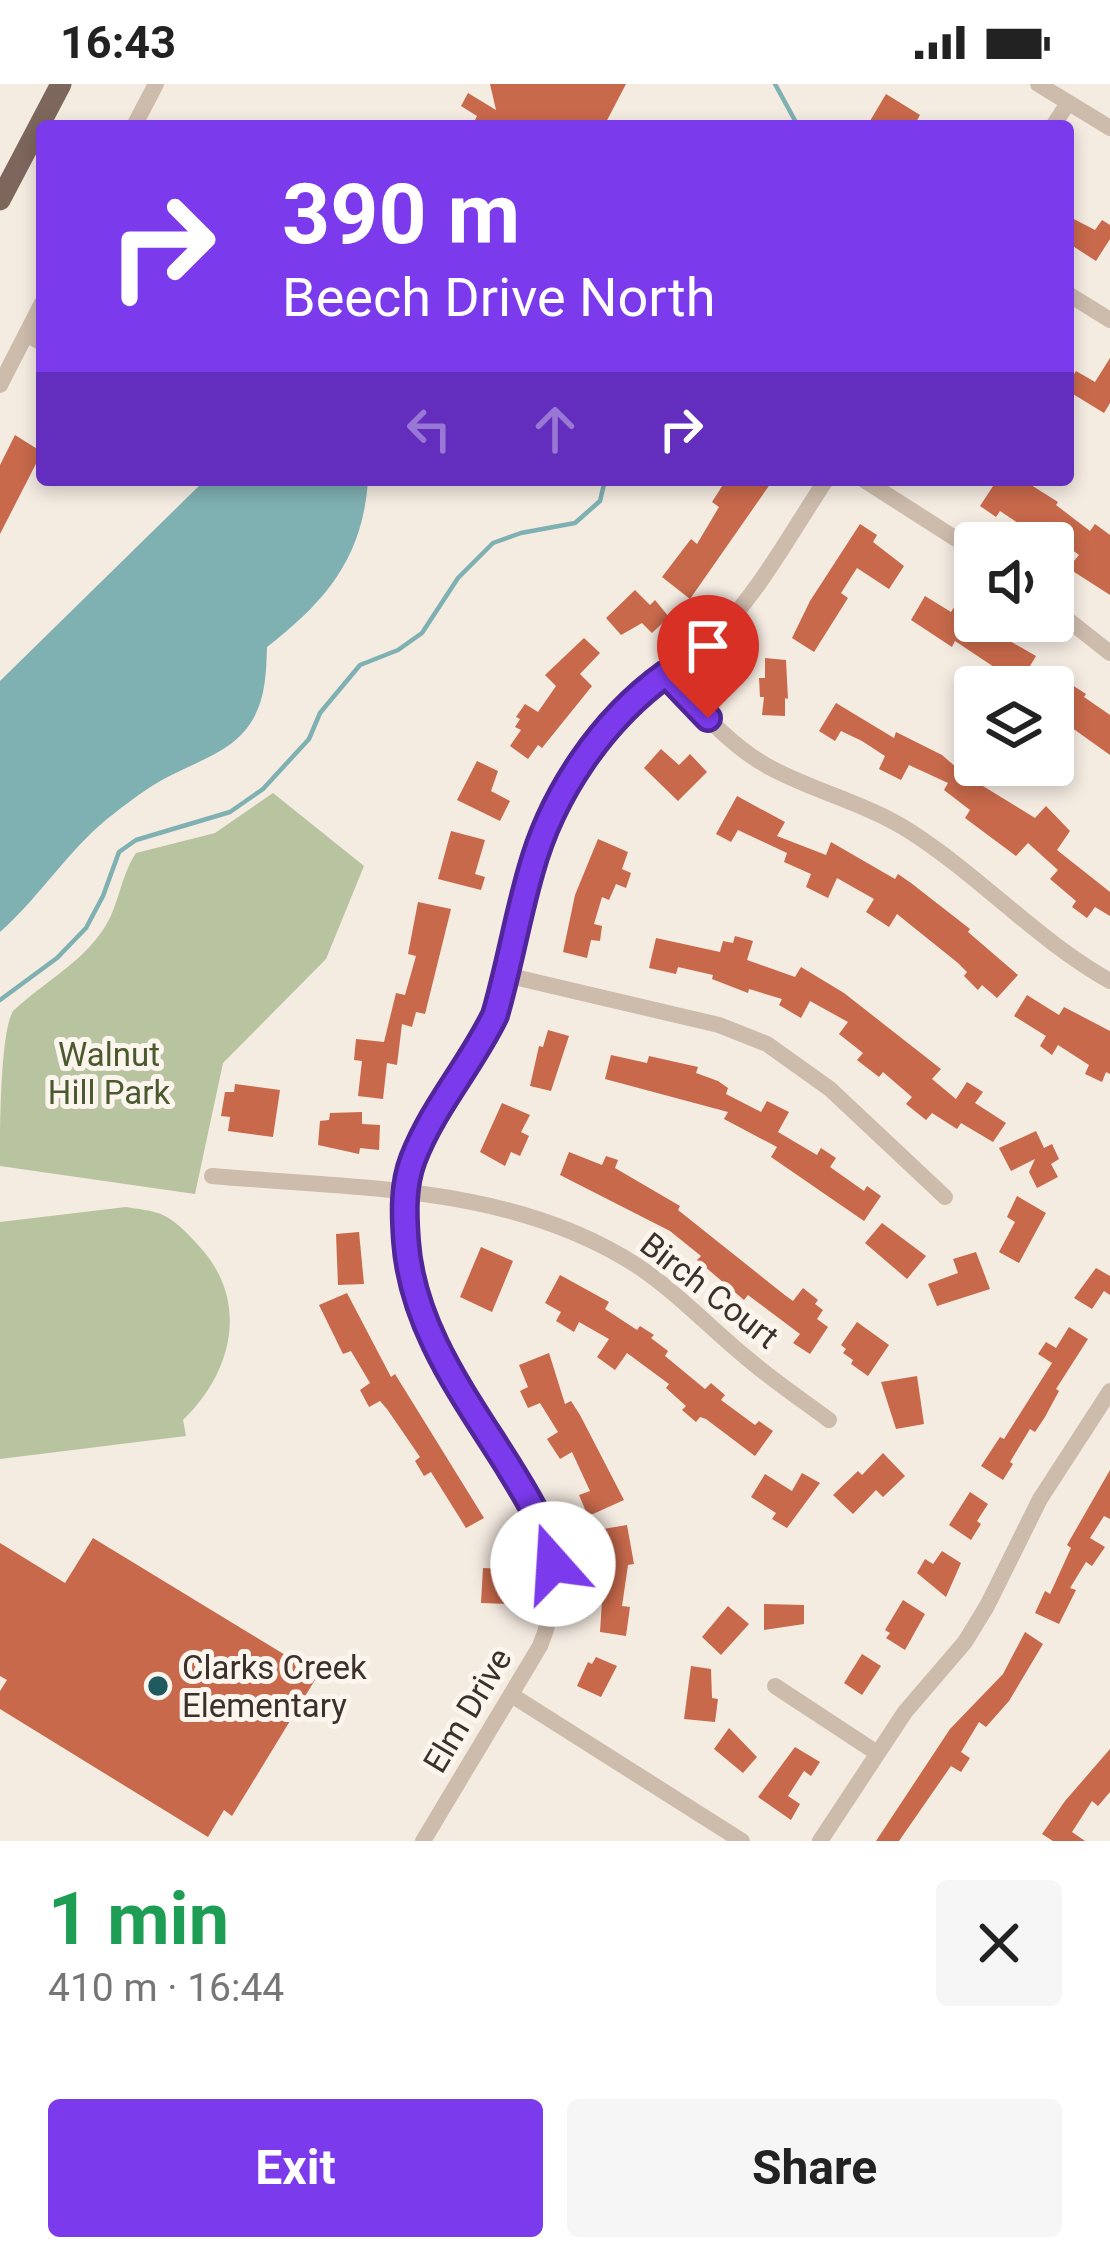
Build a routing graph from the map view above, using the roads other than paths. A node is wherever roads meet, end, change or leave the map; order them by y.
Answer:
1 (61, 84) edge
2 (156, 84) edge
3 (1038, 84) edge
4 (1068, 103) junction
5 (42, 120) edge
6 (137, 120) edge
7 (1057, 120) edge
8 (1110, 128) edge
9 (36, 132) edge
10 (0, 200) edge
11 (1074, 298) edge
12 (1110, 320) edge
13 (34, 339) edge
14 (0, 385) edge
15 (822, 486) edge
16 (873, 486) edge
17 (954, 538) edge
18 (1074, 625) edge
19 (1110, 653) edge
20 (666, 674) junction
21 (506, 975) junction
22 (1110, 981) edge
23 (212, 1175) dead end
24 (406, 1193) junction
25 (945, 1197) dead end
26 (1110, 1391) edge
27 (829, 1420) dead end
28 (775, 1686) dead end
29 (513, 1696) junction
30 (877, 1753) junction
31 (423, 1841) edge
32 (742, 1841) edge
33 (820, 1841) edge

1 - 5 main road
2 - 6 street
3 - 4 street
4 - 7 street
4 - 8 street
9 - 10 main road
11 - 12 street
13 - 14 street
15 - 20 street, Elm Drive
16 - 17 street
18 - 19 street
20 - 21 street, Elm Drive
20 - 22 street
21 - 24 street, Elm Drive
21 - 25 street
23 - 24 street, Birch Court
24 - 27 street, Birch Court
24 - 29 street, Elm Drive
26 - 30 street
28 - 30 street
29 - 31 street, Elm Drive
29 - 32 street
30 - 33 street

